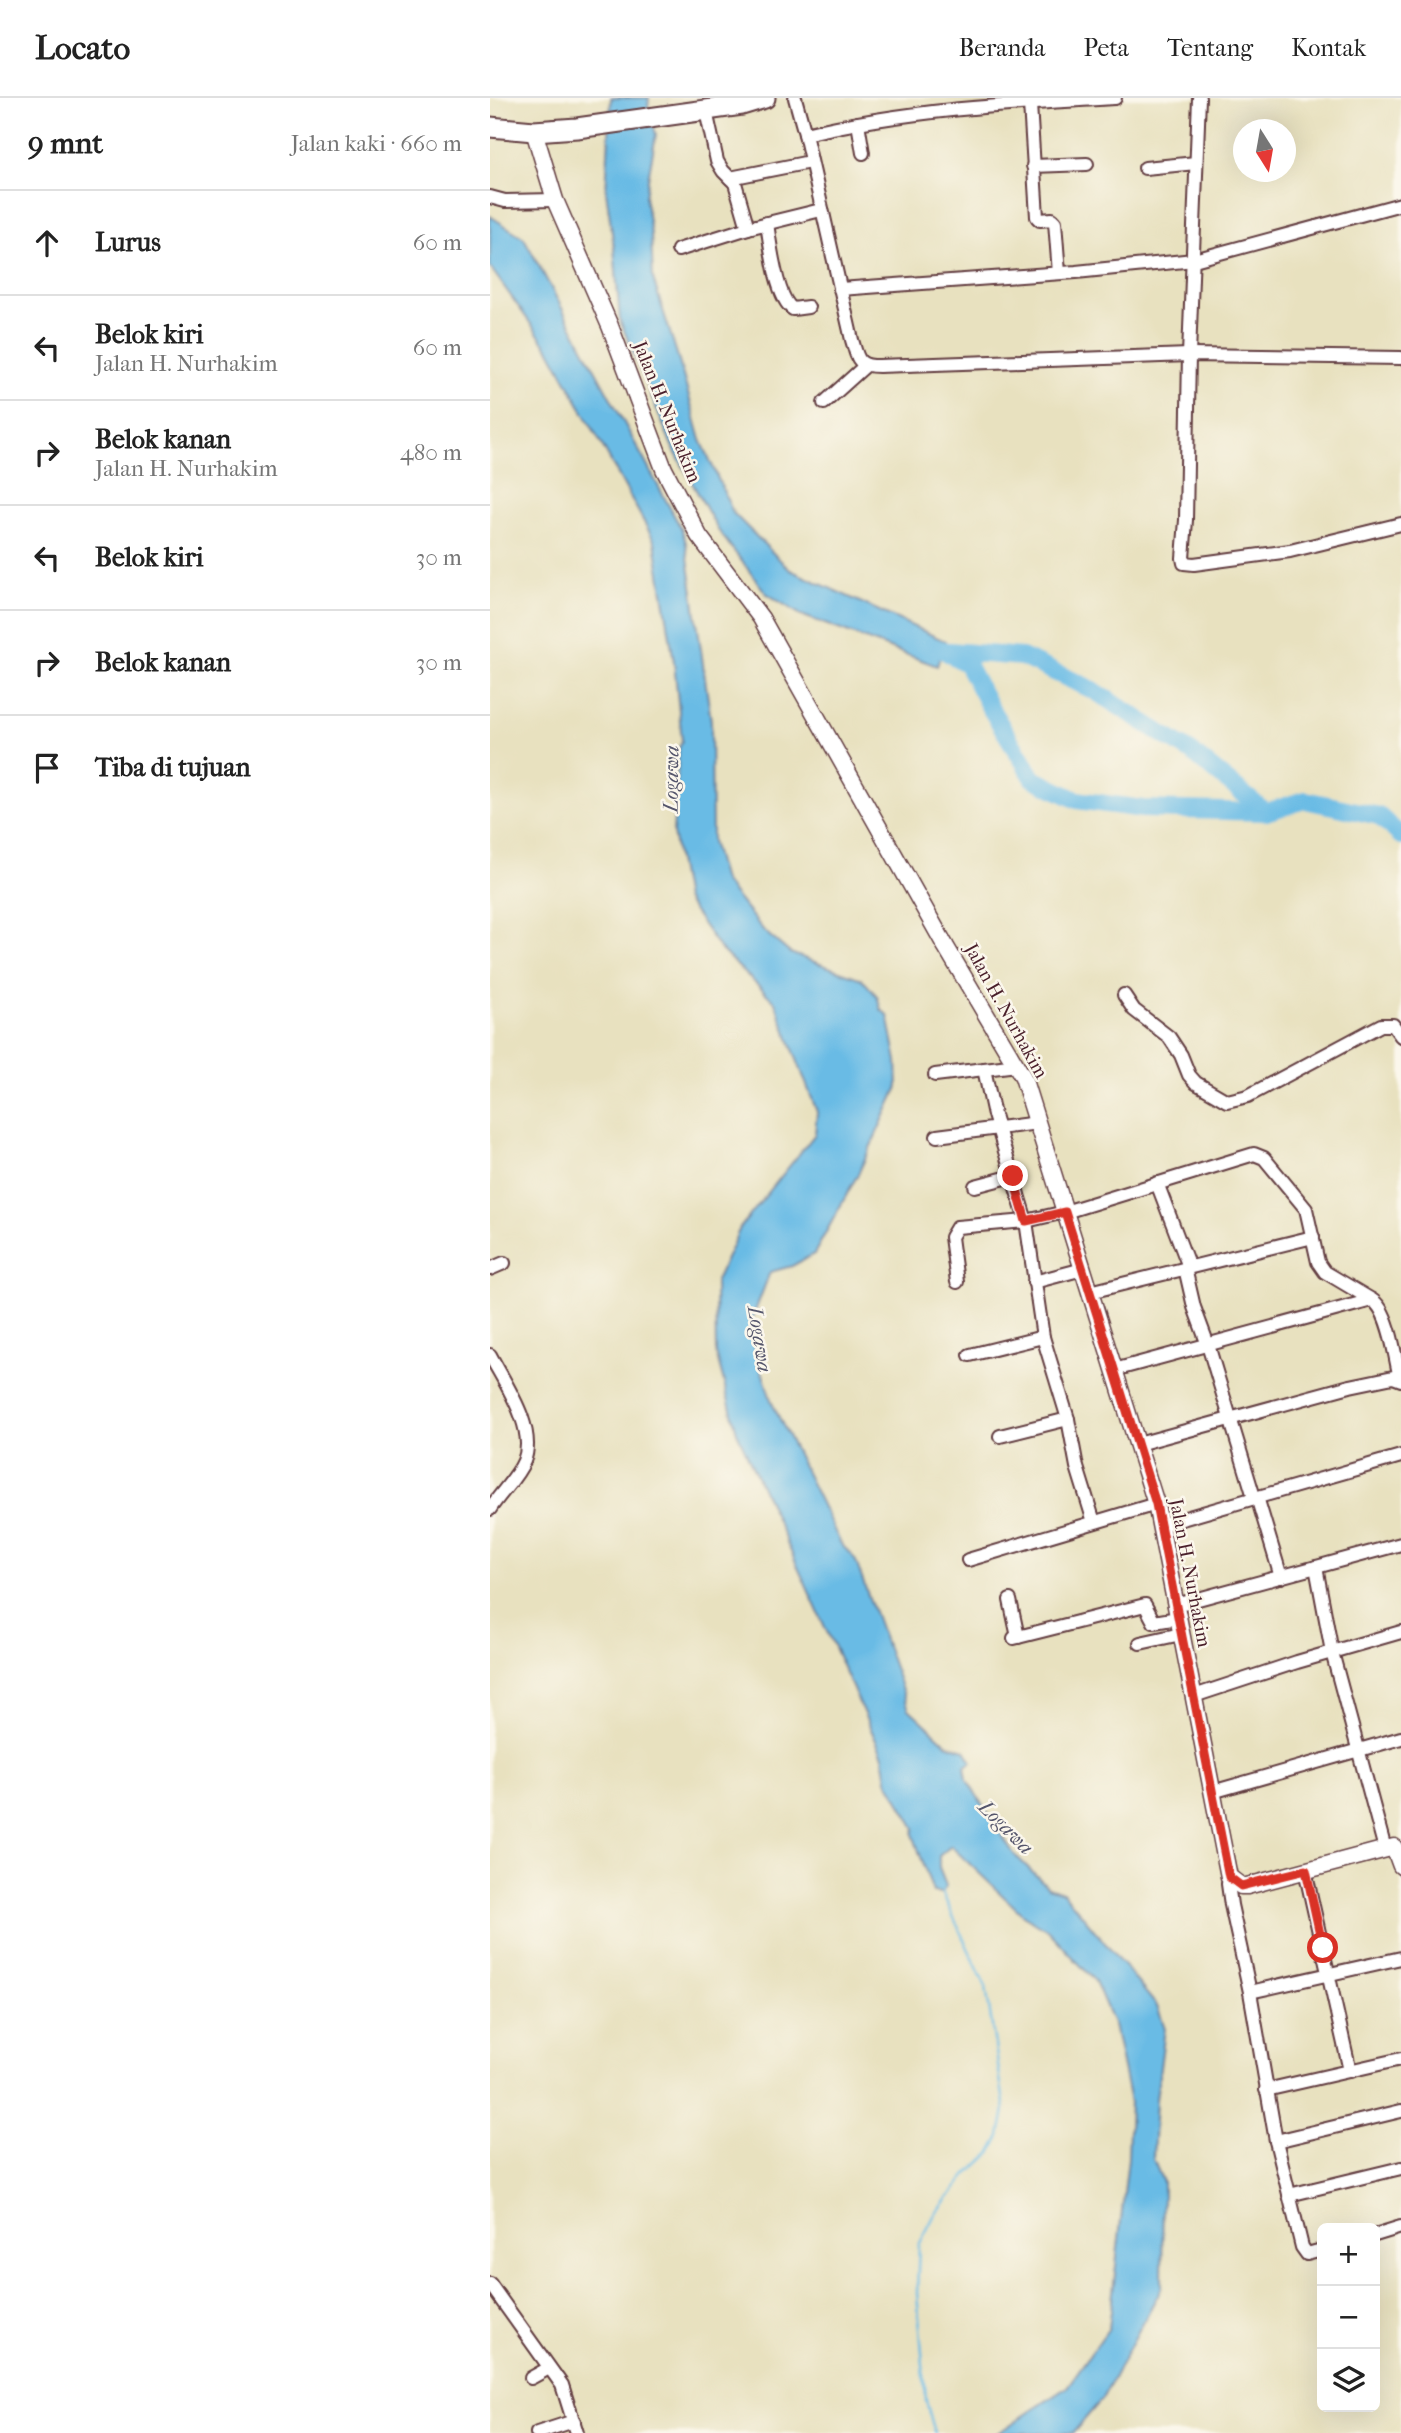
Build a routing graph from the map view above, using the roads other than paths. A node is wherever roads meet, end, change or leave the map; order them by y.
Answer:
1 (765, 98) edge
2 (795, 98) edge
3 (1115, 98) edge
4 (1199, 98) edge
5 (973, 103) edge
6 (1030, 104) junction
7 (706, 111) junction
8 (858, 123) junction
9 (490, 127) edge
10 (534, 131) junction
11 (804, 134) junction
12 (863, 153) dead end
13 (810, 162) junction
14 (1196, 163) junction
15 (1087, 164) dead end
16 (1033, 166) junction
17 (1145, 169) dead end
18 (730, 178) junction
19 (490, 197) edge
20 (555, 200) junction
21 (1401, 204) edge
22 (821, 210) junction
23 (767, 223) junction
24 (748, 228) junction
25 (678, 250) dead end
26 (1194, 260) junction
27 (1059, 273) junction
28 (840, 289) junction
29 (808, 307) dead end
30 (1189, 355) junction
31 (1401, 358) edge
32 (865, 366) junction
33 (824, 403) dead end
34 (1401, 524) edge
35 (1124, 995) dead end
36 (1401, 1036) edge
37 (1017, 1065) junction
38 (984, 1069) junction
39 (935, 1075) dead end
40 (1038, 1123) junction
41 (998, 1130) junction
42 (937, 1136) dead end
43 (1013, 1176) junction
44 (1157, 1183) junction
45 (975, 1185) dead end
46 (1065, 1212) junction
47 (1026, 1221) junction
48 (1312, 1237) junction
49 (504, 1263) dead end
50 (1187, 1268) junction
51 (490, 1269) edge
52 (1083, 1269) junction
53 (957, 1282) dead end
54 (1034, 1282) junction
55 (1090, 1292) junction
56 (1371, 1300) junction
57 (1043, 1337) junction
58 (1208, 1345) junction
59 (490, 1355) edge
60 (970, 1355) dead end
61 (1114, 1370) junction
62 (1401, 1380) edge
63 (1068, 1419) junction
64 (1230, 1419) junction
65 (1000, 1436) dead end
66 (1138, 1444) junction
67 (1401, 1456) edge
68 (1256, 1497) junction
69 (1156, 1504) junction
70 (490, 1509) edge
71 (1094, 1522) junction
72 (1161, 1525) junction
73 (1401, 1544) edge
74 (968, 1560) dead end
75 (1316, 1567) junction
76 (1281, 1577) junction
77 (1010, 1600) dead end
78 (1177, 1611) junction
79 (1401, 1632) edge
80 (1181, 1634) junction
81 (1140, 1643) dead end
82 (1332, 1652) junction
83 (1194, 1696) junction
84 (1401, 1738) edge
85 (1358, 1750) junction
86 (1212, 1792) junction
87 (1393, 1847) edge
88 (1401, 1866) edge
89 (1306, 1870) junction
90 (1229, 1877) junction
91 (1401, 1958) edge
92 (1329, 1974) junction
93 (1250, 1992) junction
94 (1401, 2059) edge
95 (1350, 2071) junction
96 (1266, 2090) junction
97 (1401, 2111) edge
98 (1276, 2141) junction
99 (1401, 2168) edge
100 (1289, 2195) junction
101 (1401, 2227) edge
102 (1380, 2233) edge
103 (1317, 2251) edge
104 (490, 2284) edge
105 (550, 2368) junction
106 (531, 2378) dead end
107 (575, 2427) edge
108 (537, 2433) edge

1 - 7 highway
2 - 11 street
3 - 6 street
4 - 14 street
5 - 6 street
5 - 8 street
6 - 16 street
7 - 10 highway
7 - 18 street
8 - 11 street
8 - 12 street
9 - 10 highway
10 - 20 main road, Jalan H. Nurhakim
11 - 13 street
13 - 18 street
13 - 22 street
14 - 17 street
14 - 26 street
15 - 16 street
16 - 27 street
18 - 24 street
19 - 20 street
20 - 37 main road, Jalan H. Nurhakim
21 - 26 street
22 - 23 street
22 - 28 street
23 - 24 street
23 - 29 street
24 - 25 street
26 - 27 street
26 - 30 street
27 - 28 street
28 - 32 street
30 - 31 street
30 - 32 street
30 - 34 street
32 - 33 street
35 - 36 street
37 - 38 street
37 - 40 main road, Jalan H. Nurhakim
38 - 39 street
38 - 41 street
40 - 41 street
40 - 46 main road, Jalan H. Nurhakim
41 - 42 street
41 - 43 street
43 - 45 street
43 - 47 street
44 - 46 street
44 - 48 street
44 - 50 street
46 - 47 street
46 - 52 main road, Jalan H. Nurhakim
47 - 53 street
47 - 54 street
48 - 50 street
48 - 56 street
49 - 51 street
50 - 55 street
50 - 58 street
52 - 54 street
52 - 55 main road, Jalan H. Nurhakim
54 - 57 street
55 - 61 main road, Jalan H. Nurhakim
56 - 58 street
56 - 62 street
57 - 60 street
57 - 63 street
58 - 61 street
58 - 64 street
59 - 70 street
61 - 66 main road, Jalan H. Nurhakim
62 - 64 street
63 - 65 street
63 - 71 street
64 - 66 street
64 - 68 street
66 - 69 main road, Jalan H. Nurhakim
67 - 68 street
68 - 72 street
68 - 76 street
69 - 71 street
69 - 72 main road, Jalan H. Nurhakim
71 - 74 street
72 - 78 main road, Jalan H. Nurhakim
73 - 75 street
75 - 76 street
75 - 82 street
76 - 78 street
77 - 78 street
78 - 80 main road, Jalan H. Nurhakim
79 - 82 street
80 - 81 street
80 - 83 main road, Jalan H. Nurhakim
82 - 83 street
82 - 85 street
83 - 86 main road, Jalan H. Nurhakim
84 - 85 street
85 - 86 street
85 - 87 street
86 - 90 main road, Jalan H. Nurhakim
87 - 88 main road
87 - 89 main road
89 - 90 main road
89 - 92 street
90 - 93 street
91 - 92 street
92 - 93 street
92 - 95 street
93 - 96 street
94 - 95 street
95 - 96 street
96 - 98 street
97 - 98 street
98 - 100 street
99 - 100 street
100 - 103 street
101 - 102 street
104 - 105 street
105 - 106 street
105 - 107 street
107 - 108 street

